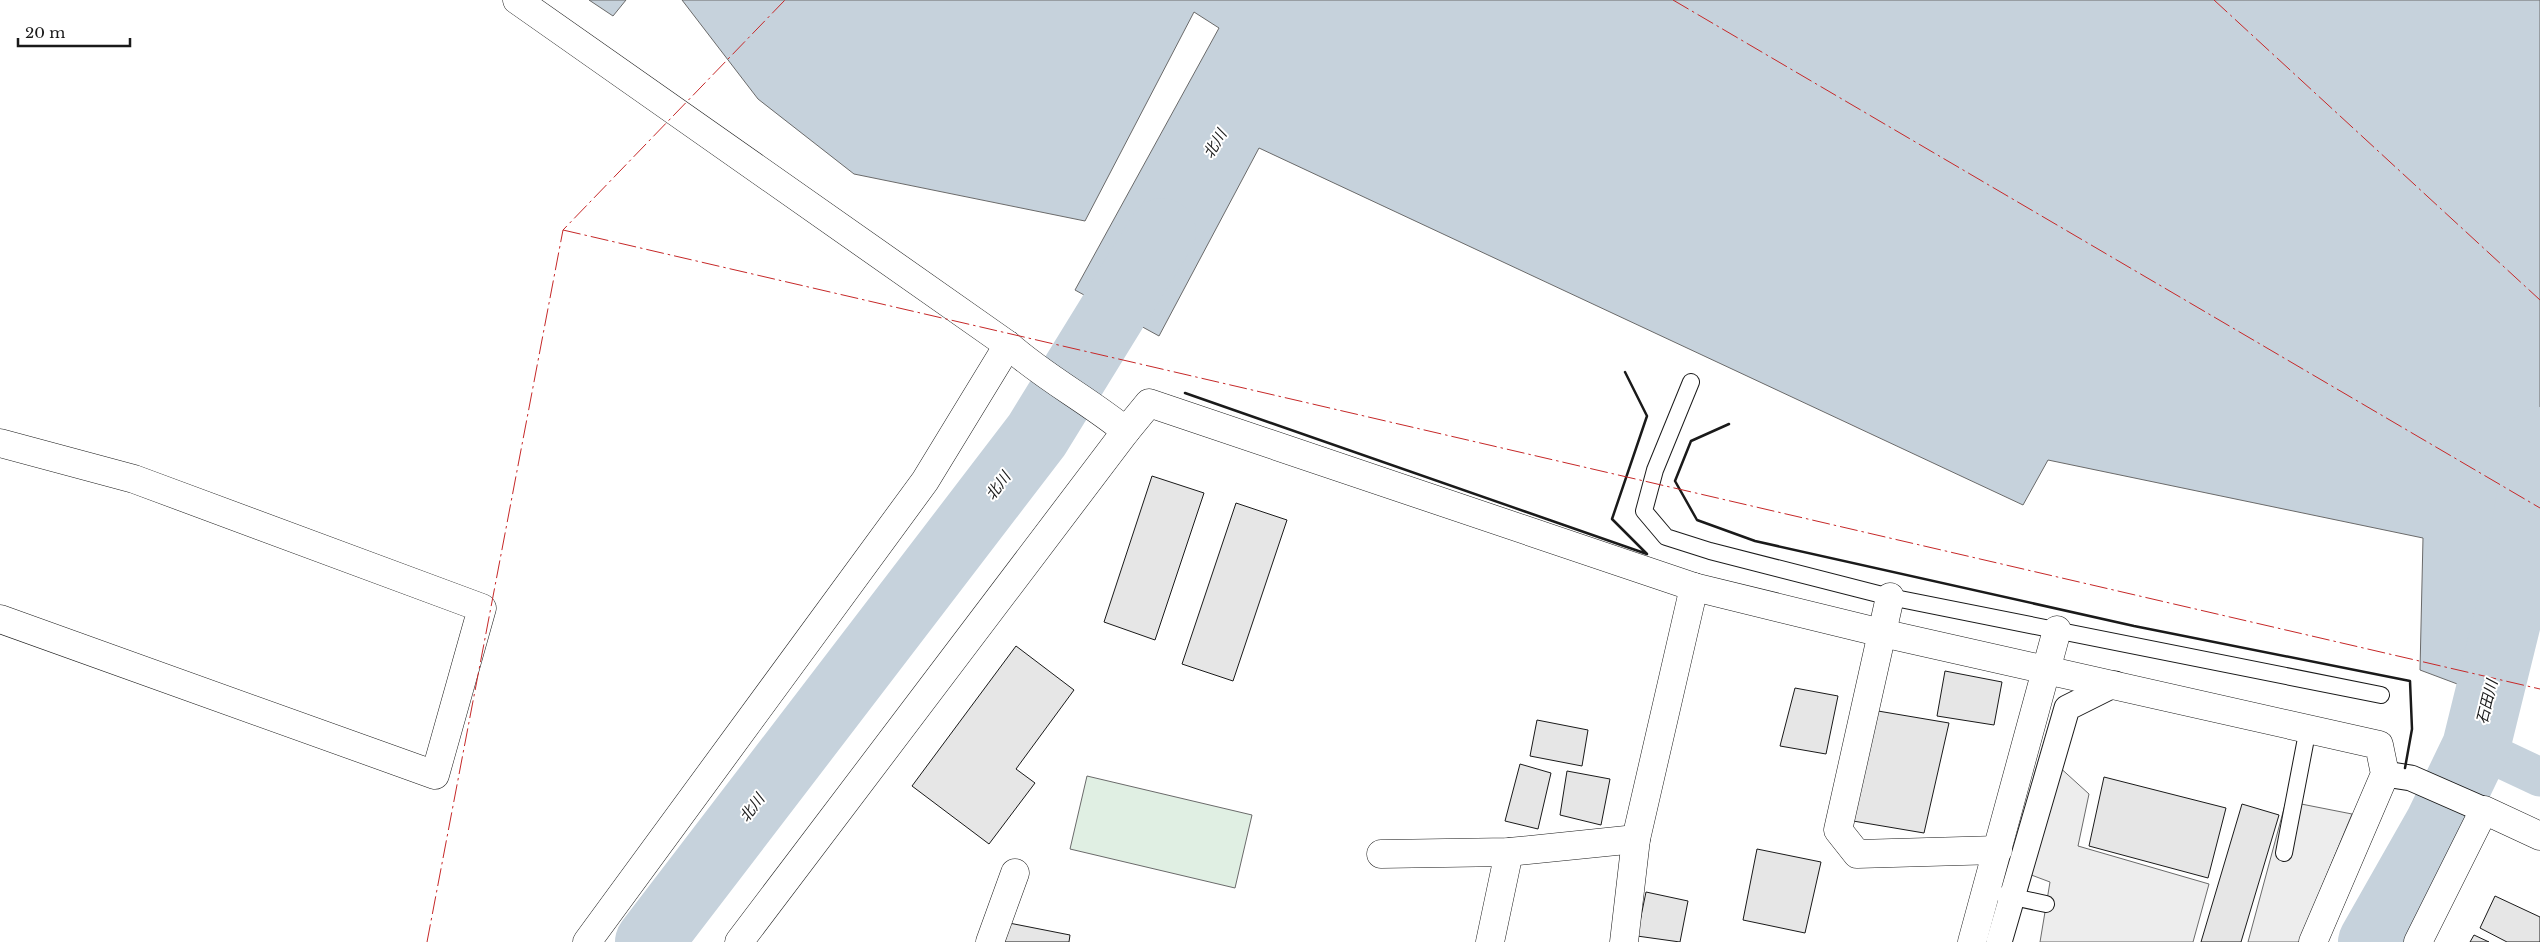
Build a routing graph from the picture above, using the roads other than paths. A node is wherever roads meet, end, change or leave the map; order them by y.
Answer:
1 (517, 0) edge
2 (1008, 345) junction
3 (1691, 382) dead end
4 (1126, 431) junction
5 (0, 443) edge
6 (1694, 587) junction
7 (1890, 597) junction
8 (0, 618) edge
9 (2056, 630) junction
10 (1882, 633) junction
11 (2048, 669) junction
12 (2116, 684) junction
13 (2382, 696) dead end
14 (2308, 728) junction
15 (2385, 774) junction
16 (2484, 810) junction
17 (2540, 836) edge
18 (1636, 839) junction
19 (1998, 850) junction
20 (1509, 852) junction
21 (2284, 853) dead end
22 (1381, 854) dead end
23 (1015, 873) dead end
24 (1999, 894) junction
25 (2046, 904) dead end
26 (587, 942) edge
27 (739, 942) edge
28 (990, 942) edge
29 (1490, 942) edge
30 (1624, 942) edge
31 (1972, 942) edge
32 (1999, 942) edge
33 (2313, 942) edge
34 (2418, 942) edge

1 - 2 street
2 - 4 street
2 - 26 street
3 - 7 lane
4 - 6 street
4 - 27 street
5 - 8 street
6 - 10 street
6 - 18 street
7 - 9 lane
7 - 10 street
9 - 11 street
9 - 13 lane
10 - 11 street
10 - 19 street
11 - 12 street
11 - 19 street
12 - 14 street
12 - 24 street
14 - 15 street
14 - 21 lane
15 - 16 street
15 - 33 street
16 - 17 street
16 - 34 street
18 - 20 street
18 - 30 street
19 - 24 street
20 - 22 street
20 - 29 street
23 - 28 street
24 - 25 lane
24 - 31 street
24 - 32 street

